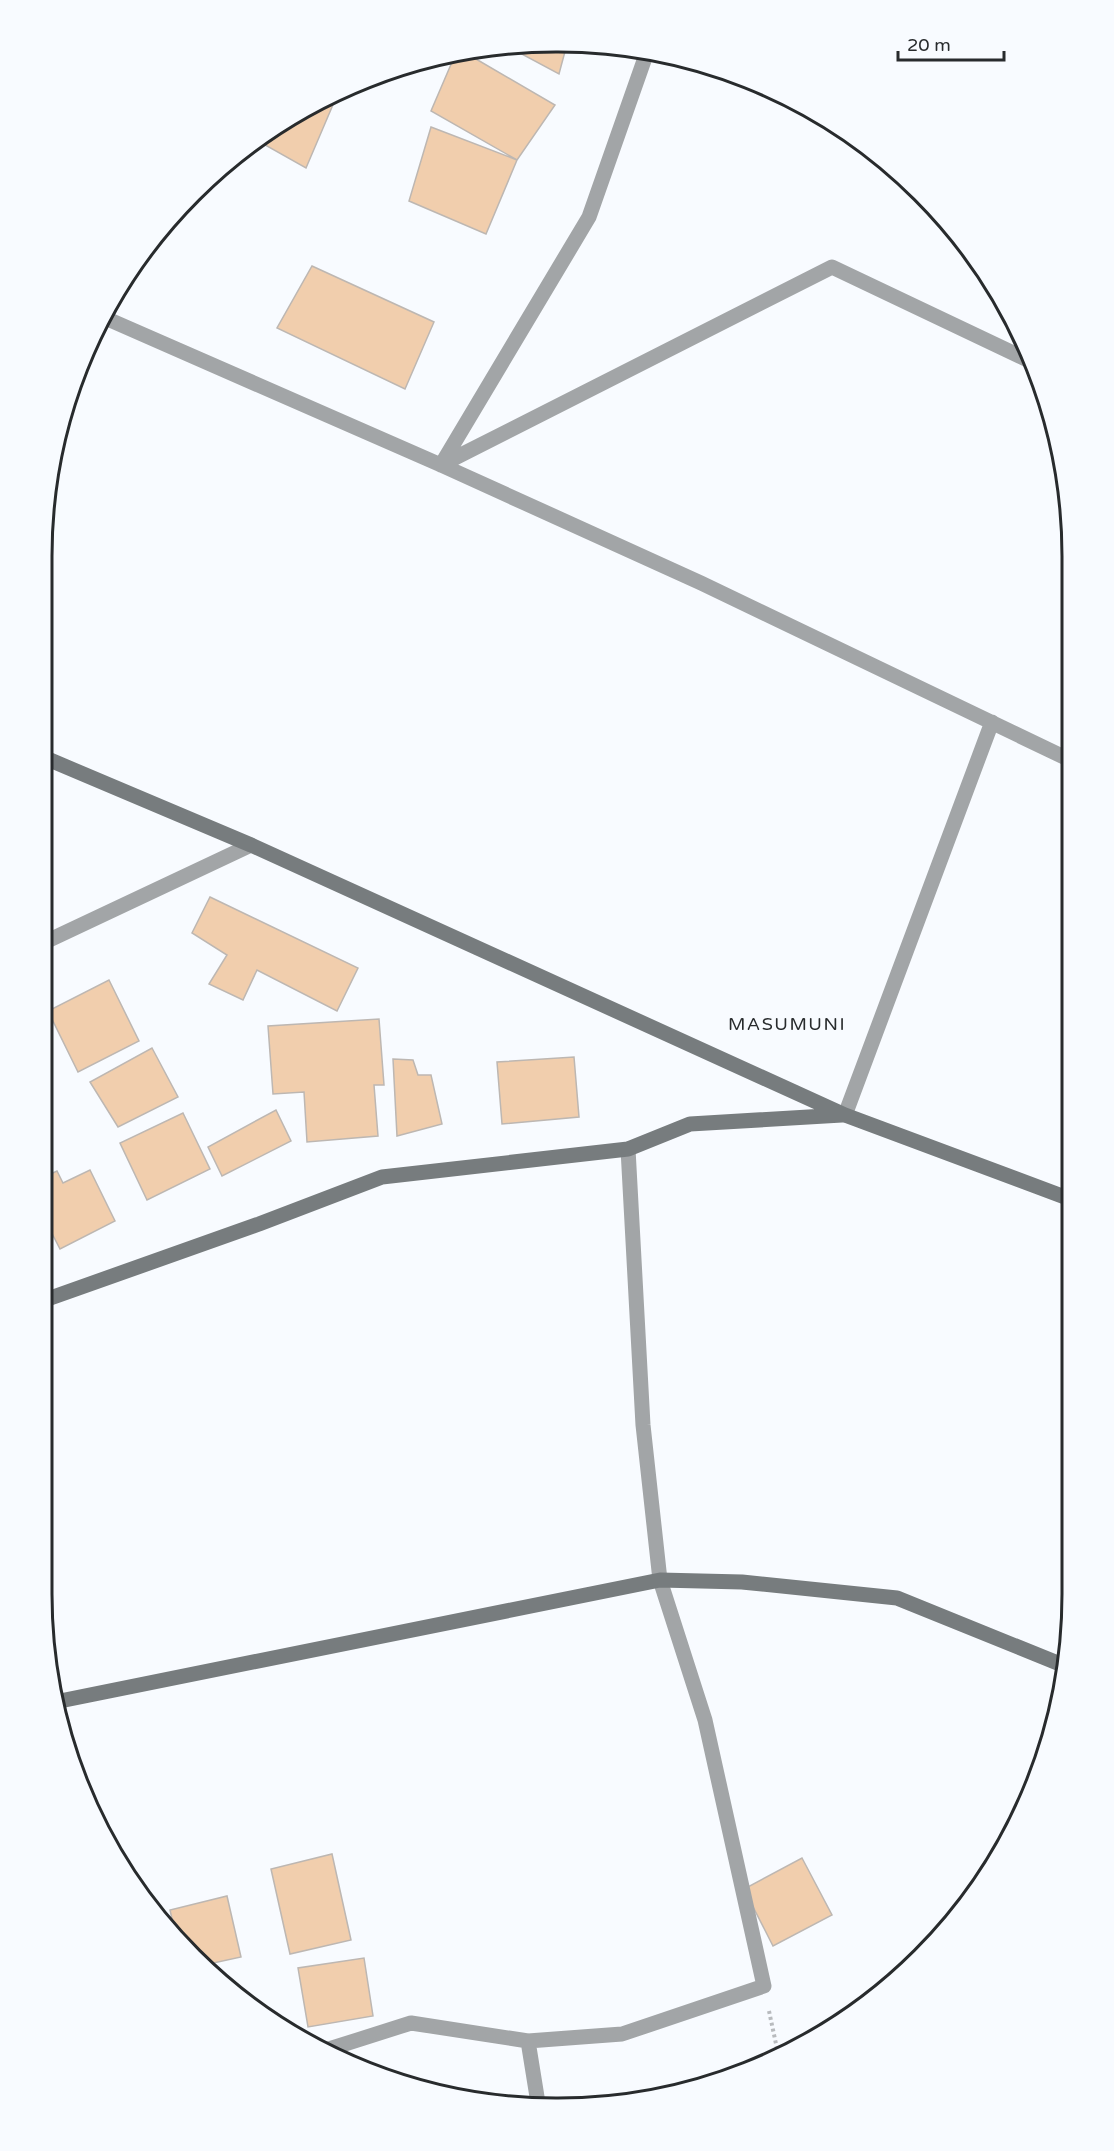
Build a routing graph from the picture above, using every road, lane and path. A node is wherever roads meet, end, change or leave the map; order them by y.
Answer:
1 (644, 60) edge
2 (112, 320) edge
3 (1019, 356) edge
4 (441, 465) junction
5 (992, 723) junction
6 (1062, 756) edge
7 (52, 761) edge
8 (251, 845) junction
9 (52, 939) edge
10 (844, 1115) junction
11 (628, 1149) junction
12 (1062, 1196) edge
13 (52, 1296) edge
14 (660, 1580) junction
15 (1057, 1663) edge
16 (64, 1700) edge
17 (764, 1986) junction
18 (528, 2041) junction
19 (336, 2047) edge
20 (776, 2048) edge
21 (537, 2097) edge

1 - 4 street
2 - 4 street
3 - 4 street
4 - 5 street
5 - 6 street
5 - 10 street
7 - 8 street
8 - 9 street
8 - 10 street
10 - 11 street
10 - 12 street
11 - 13 street
11 - 14 street
14 - 15 street
14 - 16 street
14 - 17 street
17 - 18 street
17 - 20 path
18 - 19 street
18 - 21 street

